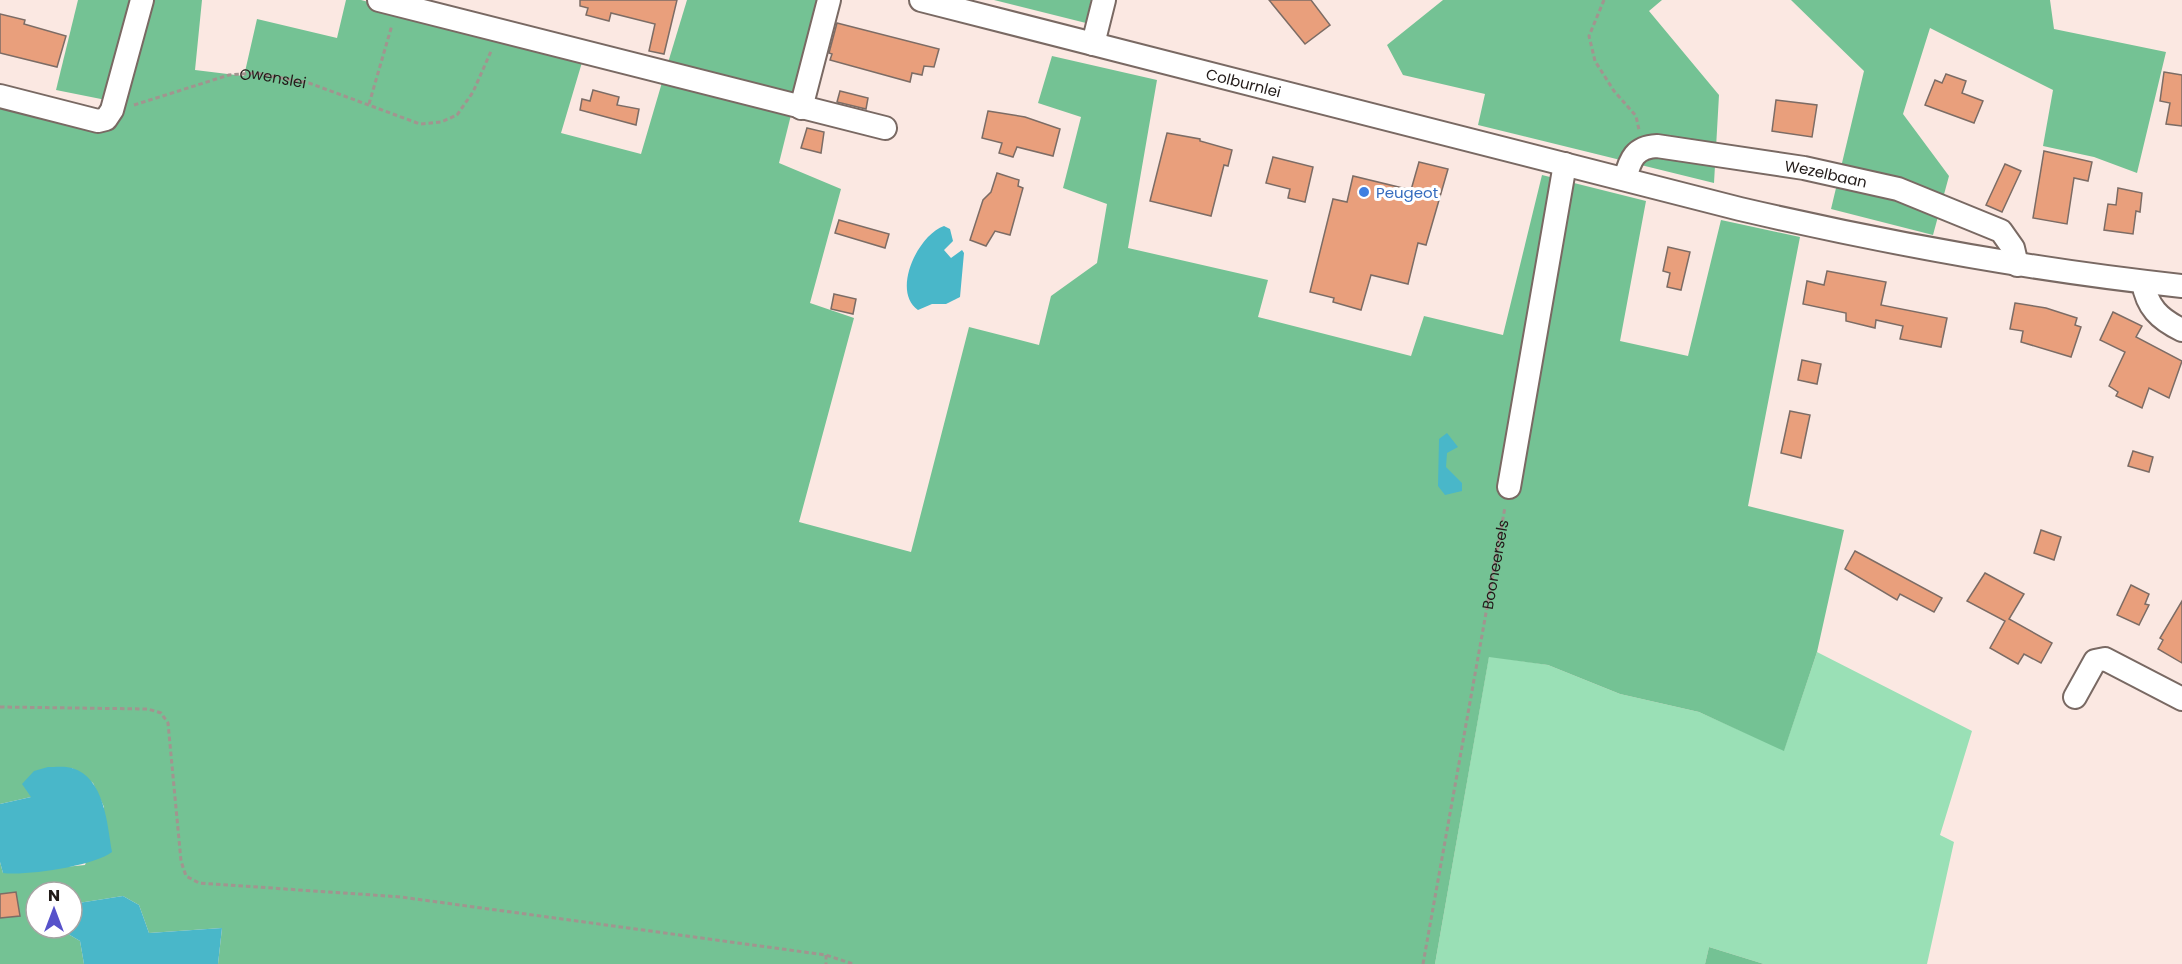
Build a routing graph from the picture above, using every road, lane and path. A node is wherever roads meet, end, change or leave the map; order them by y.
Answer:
1 (142, 0) edge
2 (830, 0) edge
3 (921, 0) edge
4 (1104, 0) edge
5 (1604, 0) edge
6 (388, 2) edge
7 (500, 31) junction
8 (1093, 44) junction
9 (0, 96) edge
10 (369, 104) junction
11 (801, 108) junction
12 (111, 110) junction
13 (885, 128) dead end
14 (1643, 147) junction
15 (1565, 164) junction
16 (1625, 179) junction
17 (2017, 265) junction
18 (2143, 282) junction
19 (2182, 286) edge
20 (2182, 330) edge
21 (1509, 487) joint
22 (2075, 697) dead end
23 (2182, 699) edge
24 (0, 707) edge
25 (826, 955) junction
26 (826, 964) edge
27 (853, 964) edge
28 (1423, 964) edge

1 - 12 street
2 - 11 street
3 - 8 street, Colburnlei
4 - 8 street
5 - 14 path
6 - 7 street
6 - 10 path
7 - 10 path, Owenslei
7 - 11 street
8 - 15 street, Colburnlei
9 - 12 street
10 - 12 path, Owenslei
11 - 13 street
14 - 16 street
14 - 17 street, Wezelbaan
15 - 16 street
15 - 21 street
16 - 17 street
17 - 18 street
18 - 19 street
18 - 20 street
21 - 28 path, Booneersels
22 - 23 street
24 - 25 path
25 - 26 path
25 - 27 path

